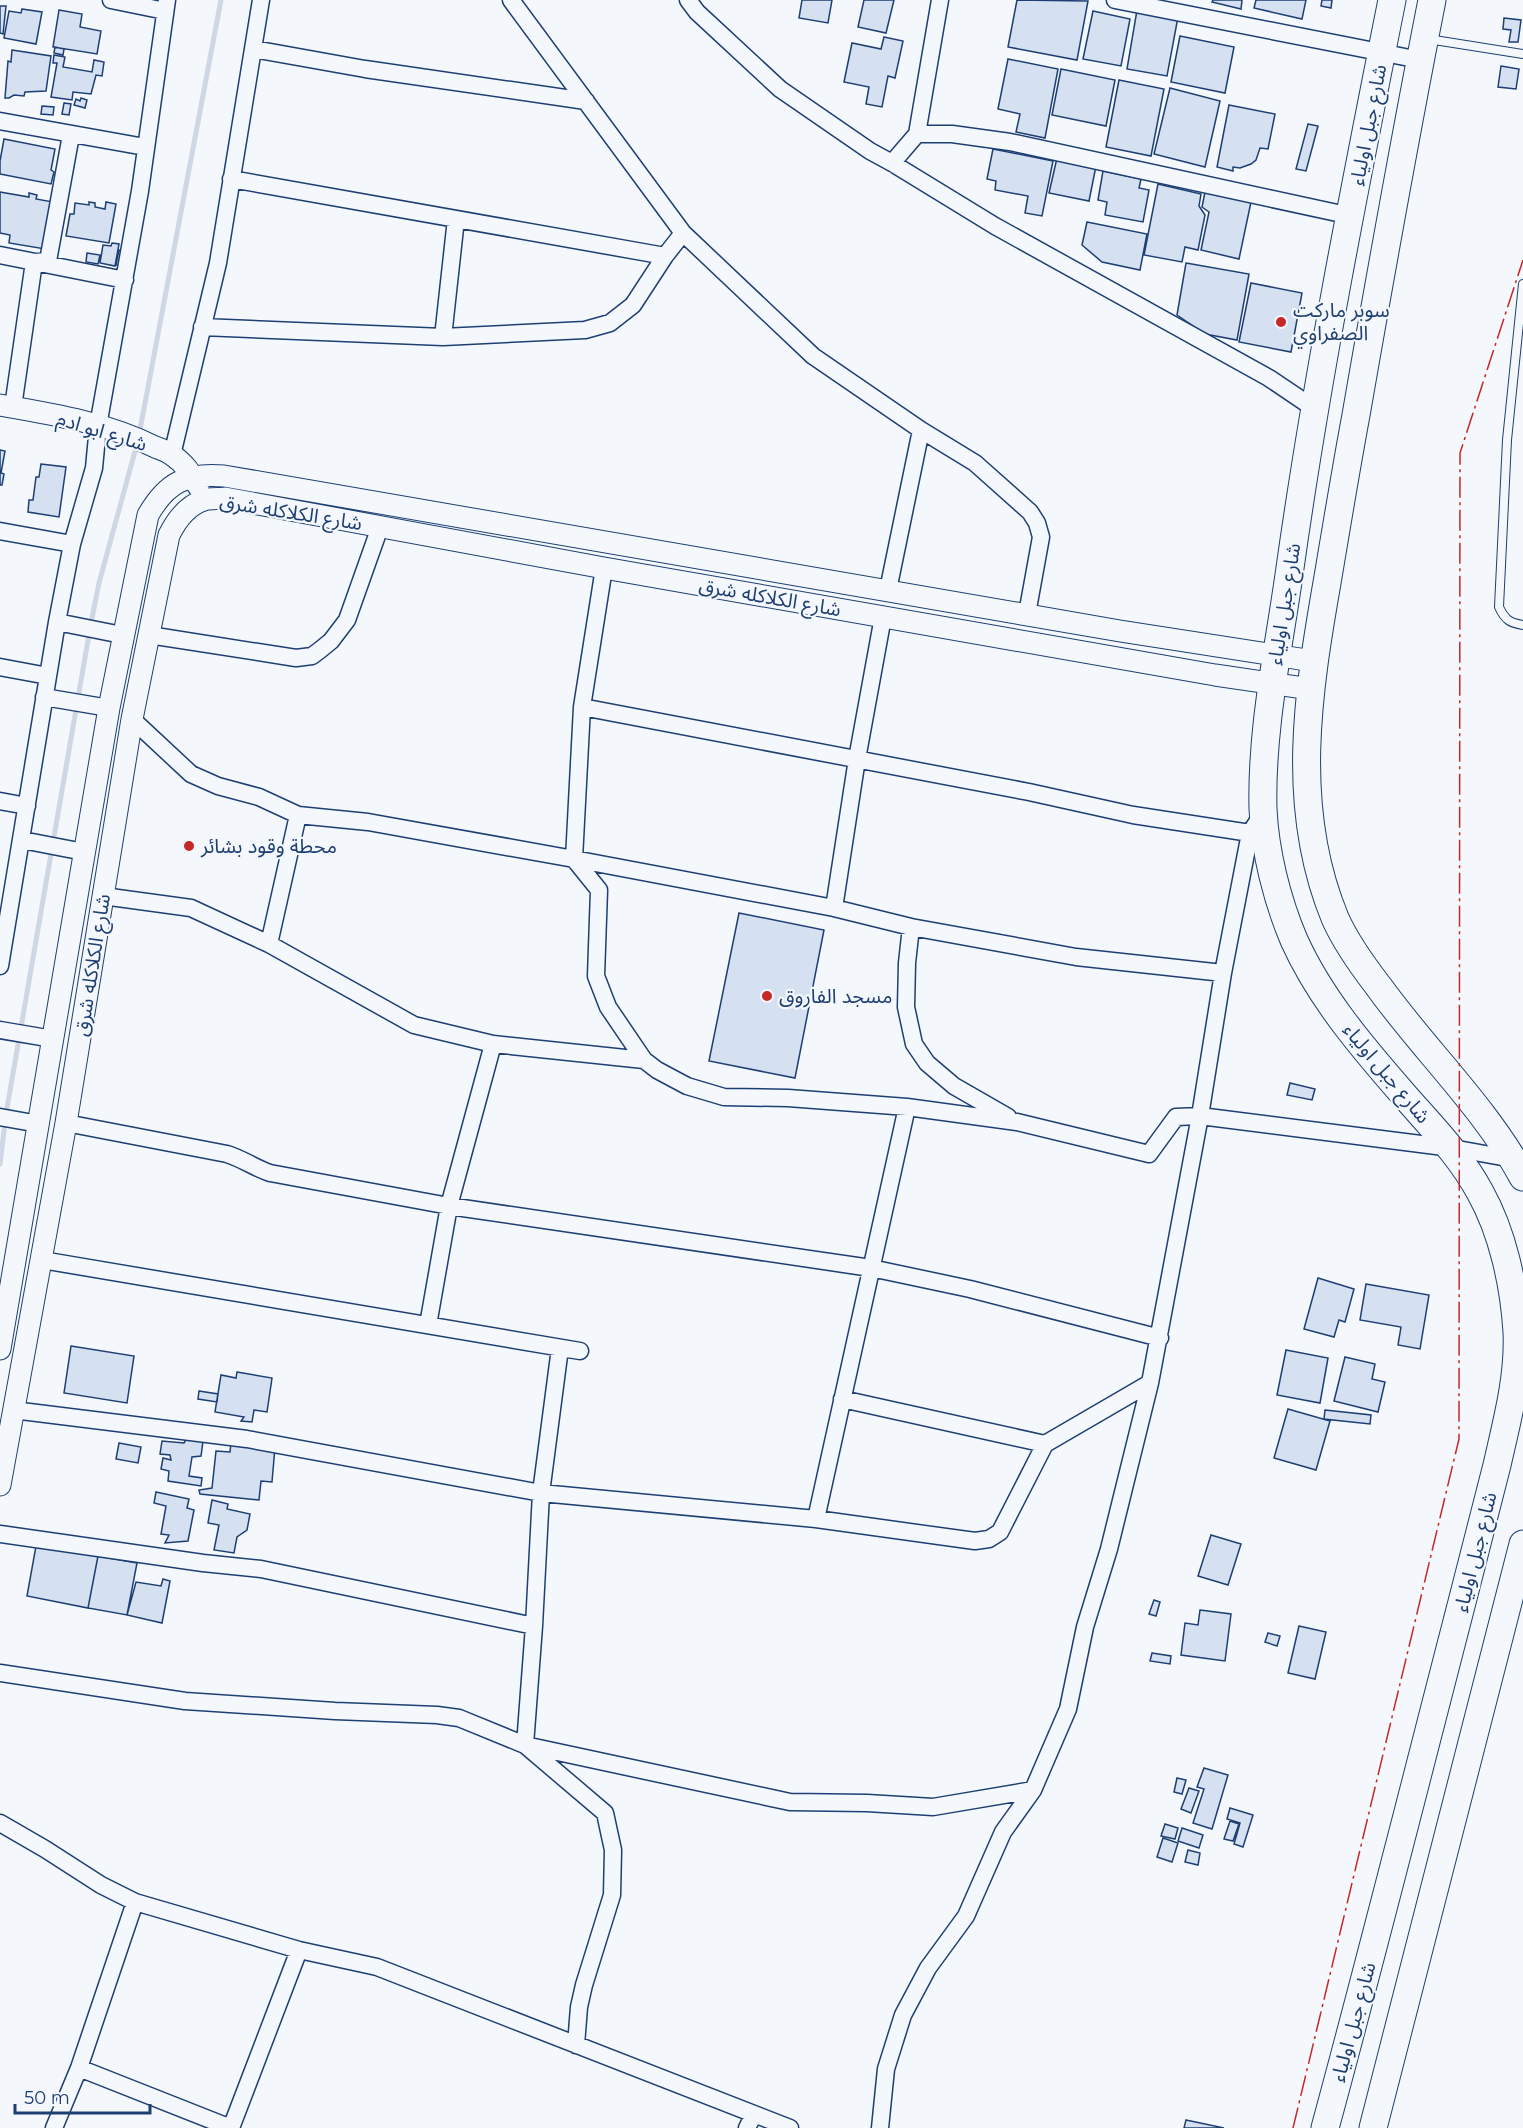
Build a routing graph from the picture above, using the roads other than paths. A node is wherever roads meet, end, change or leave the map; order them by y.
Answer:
1 (111, 0) edge
2 (261, 0) edge
3 (511, 0) edge
4 (688, 0) edge
5 (940, 0) edge
6 (1115, 0) edge
7 (1392, 0) edge
8 (1432, 0) edge
9 (166, 6) edge
10 (254, 49) junction
11 (1422, 50) junction
12 (1381, 53) junction
13 (1523, 54) edge
14 (586, 101) junction
15 (0, 122) edge
16 (917, 134) junction
17 (70, 135) junction
18 (145, 147) junction
19 (892, 163) junction
20 (231, 179) junction
21 (1351, 216) junction
22 (456, 219) junction
23 (683, 233) junction
24 (0, 255) edge
25 (665, 256) junction
26 (34, 262) junction
27 (125, 280) junction
28 (1523, 284) edge
29 (202, 327) junction
30 (444, 338) junction
31 (7, 406) edge
32 (1315, 409) junction
33 (98, 426) junction
34 (921, 430) junction
35 (172, 455) junction
36 (194, 477) junction
37 (204, 500) junction
38 (380, 526) junction
39 (0, 531) edge
40 (72, 544) junction
41 (604, 568) junction
42 (888, 590) junction
43 (1027, 614) junction
44 (883, 617) junction
45 (57, 622) junction
46 (1523, 624) edge
47 (122, 635) junction
48 (149, 635) junction
49 (1276, 655) junction
50 (1313, 661) junction
51 (0, 667) edge
52 (48, 676) junction
53 (1272, 682) junction
54 (1311, 689) junction
55 (44, 698) junction
56 (582, 707) junction
57 (109, 708) junction
58 (132, 719) junction
59 (857, 759) junction
60 (0, 801) edge
61 (27, 806) junction
62 (298, 815) junction
63 (1257, 823) junction
64 (21, 840) junction
65 (84, 852) junction
66 (574, 859) junction
67 (103, 896) junction
68 (834, 908) junction
69 (911, 927) junction
70 (269, 944) junction
71 (2, 945) edge
72 (0, 966) edge
73 (1223, 973) junction
74 (0, 1030) edge
75 (53, 1039) junction
76 (493, 1044) junction
77 (644, 1060) junction
78 (907, 1107) junction
79 (1200, 1116) junction
80 (0, 1117) edge
81 (1017, 1122) junction
82 (66, 1123) junction
83 (39, 1124) junction
84 (1452, 1148) junction
85 (1520, 1166) edge
86 (449, 1206) junction
87 (42, 1260) junction
88 (871, 1268) junction
89 (428, 1325) junction
90 (1160, 1338) junction
91 (560, 1348) junction
92 (0, 1349) edge
93 (580, 1351) dead end
94 (1150, 1383) junction
95 (842, 1399) junction
96 (14, 1410) junction
97 (1045, 1444) junction
98 (0, 1485) edge
99 (541, 1493) junction
100 (816, 1519) junction
101 (0, 1534) edge
102 (1523, 1544) edge
103 (534, 1626) junction
104 (0, 1673) edge
105 (525, 1745) junction
106 (1033, 1790) junction
107 (0, 1823) edge
108 (135, 1902) junction
109 (299, 1950) junction
110 (576, 2045) junction
111 (79, 2068) junction
112 (751, 2121) edge
113 (54, 2128) edge
114 (231, 2128) edge
115 (790, 2128) edge
116 (880, 2128) edge
117 (1325, 2128) edge
118 (1373, 2128) edge

1 - 9 street
2 - 10 street
3 - 14 street
4 - 19 street
5 - 16 street
6 - 12 street
7 - 12 highway, شارع جبل اولياء
8 - 11 highway, شارع جبل اولياء
9 - 18 street
10 - 14 street
10 - 20 street
11 - 12 street
11 - 13 lane
11 - 50 highway, شارع جبل اولياء
12 - 21 highway, شارع جبل اولياء
14 - 23 street
15 - 17 street
16 - 19 street
16 - 21 street
17 - 18 street
17 - 26 street
18 - 27 street
19 - 32 street
20 - 22 street
20 - 29 street
21 - 32 highway, شارع جبل اولياء
22 - 25 street
22 - 30 street
23 - 25 street
23 - 34 street
24 - 26 street
25 - 30 street
26 - 27 street
26 - 31 street
27 - 33 street
28 - 46 lane
29 - 30 street
29 - 35 street
31 - 33 street, شارع ابو ادم
32 - 49 highway, شارع جبل اولياء
33 - 35 street, شارع ابو ادم
33 - 40 street
34 - 42 street
34 - 43 street
35 - 36 street, شارع ابو ادم
36 - 37 street
36 - 42 street, شارع الكلاكله شرق
36 - 47 street, شارع الكلاكله شرق
37 - 38 street, شارع الكلاكله شرق
37 - 48 street, شارع الكلاكله شرق
38 - 41 street, شارع الكلاكله شرق
38 - 48 street
39 - 40 street
40 - 45 street
41 - 44 street, شارع الكلاكله شرق
41 - 56 street
42 - 43 street, شارع الكلاكله شرق
43 - 49 street, شارع الكلاكله شرق
44 - 53 street, شارع الكلاكله شرق
44 - 59 street
45 - 47 street
45 - 52 street
47 - 57 street, شارع الكلاكله شرق
48 - 58 street, شارع الكلاكله شرق
49 - 50 street, شارع الكلاكله شرق
49 - 53 highway, شارع جبل اولياء
50 - 54 highway, شارع جبل اولياء
51 - 52 street
52 - 55 street
53 - 54 street, شارع الكلاكله شرق
53 - 63 highway, شارع جبل اولياء
54 - 85 highway, شارع جبل اولياء
55 - 57 street
55 - 61 street
56 - 59 street
56 - 66 street
57 - 65 street, شارع الكلاكله شرق
58 - 62 street
58 - 67 street, شارع الكلاكله شرق
59 - 63 street
59 - 68 street
60 - 61 street
61 - 64 street
62 - 66 street
62 - 70 street
63 - 73 street
63 - 84 highway, شارع جبل اولياء
64 - 65 street
64 - 71 street
65 - 75 street, شارع الكلاكله شرق
66 - 68 street
66 - 77 street
67 - 70 street
67 - 82 street, شارع الكلاكله شرق
68 - 69 street
69 - 73 street
69 - 81 street
70 - 76 street
71 - 72 street
73 - 79 street
74 - 75 street
75 - 83 street, شارع الكلاكله شرق
76 - 77 street
76 - 86 street
77 - 78 street
78 - 81 street
78 - 88 street
79 - 81 street
79 - 84 street
79 - 90 street
80 - 83 street
82 - 86 street
82 - 87 street, شارع الكلاكله شرق
83 - 92 street, شارع الكلاكله شرق
84 - 85 street
84 - 117 highway, شارع جبل اولياء
86 - 88 street
86 - 89 street
87 - 89 street
87 - 96 street, شارع الكلاكله شرق
88 - 90 street
88 - 95 street
89 - 91 street
90 - 94 street
91 - 93 street
91 - 99 street
94 - 97 street
94 - 106 street
95 - 97 street
95 - 100 street
96 - 98 street, شارع الكلاكله شرق
96 - 99 street
97 - 100 street
99 - 100 street
99 - 103 street
101 - 103 street
102 - 118 highway
103 - 105 street
104 - 105 street
105 - 106 street
105 - 110 street
106 - 116 street
107 - 108 street
108 - 109 street
108 - 111 street
109 - 110 street
109 - 114 street
110 - 112 street
111 - 113 street
111 - 114 street
112 - 115 street

